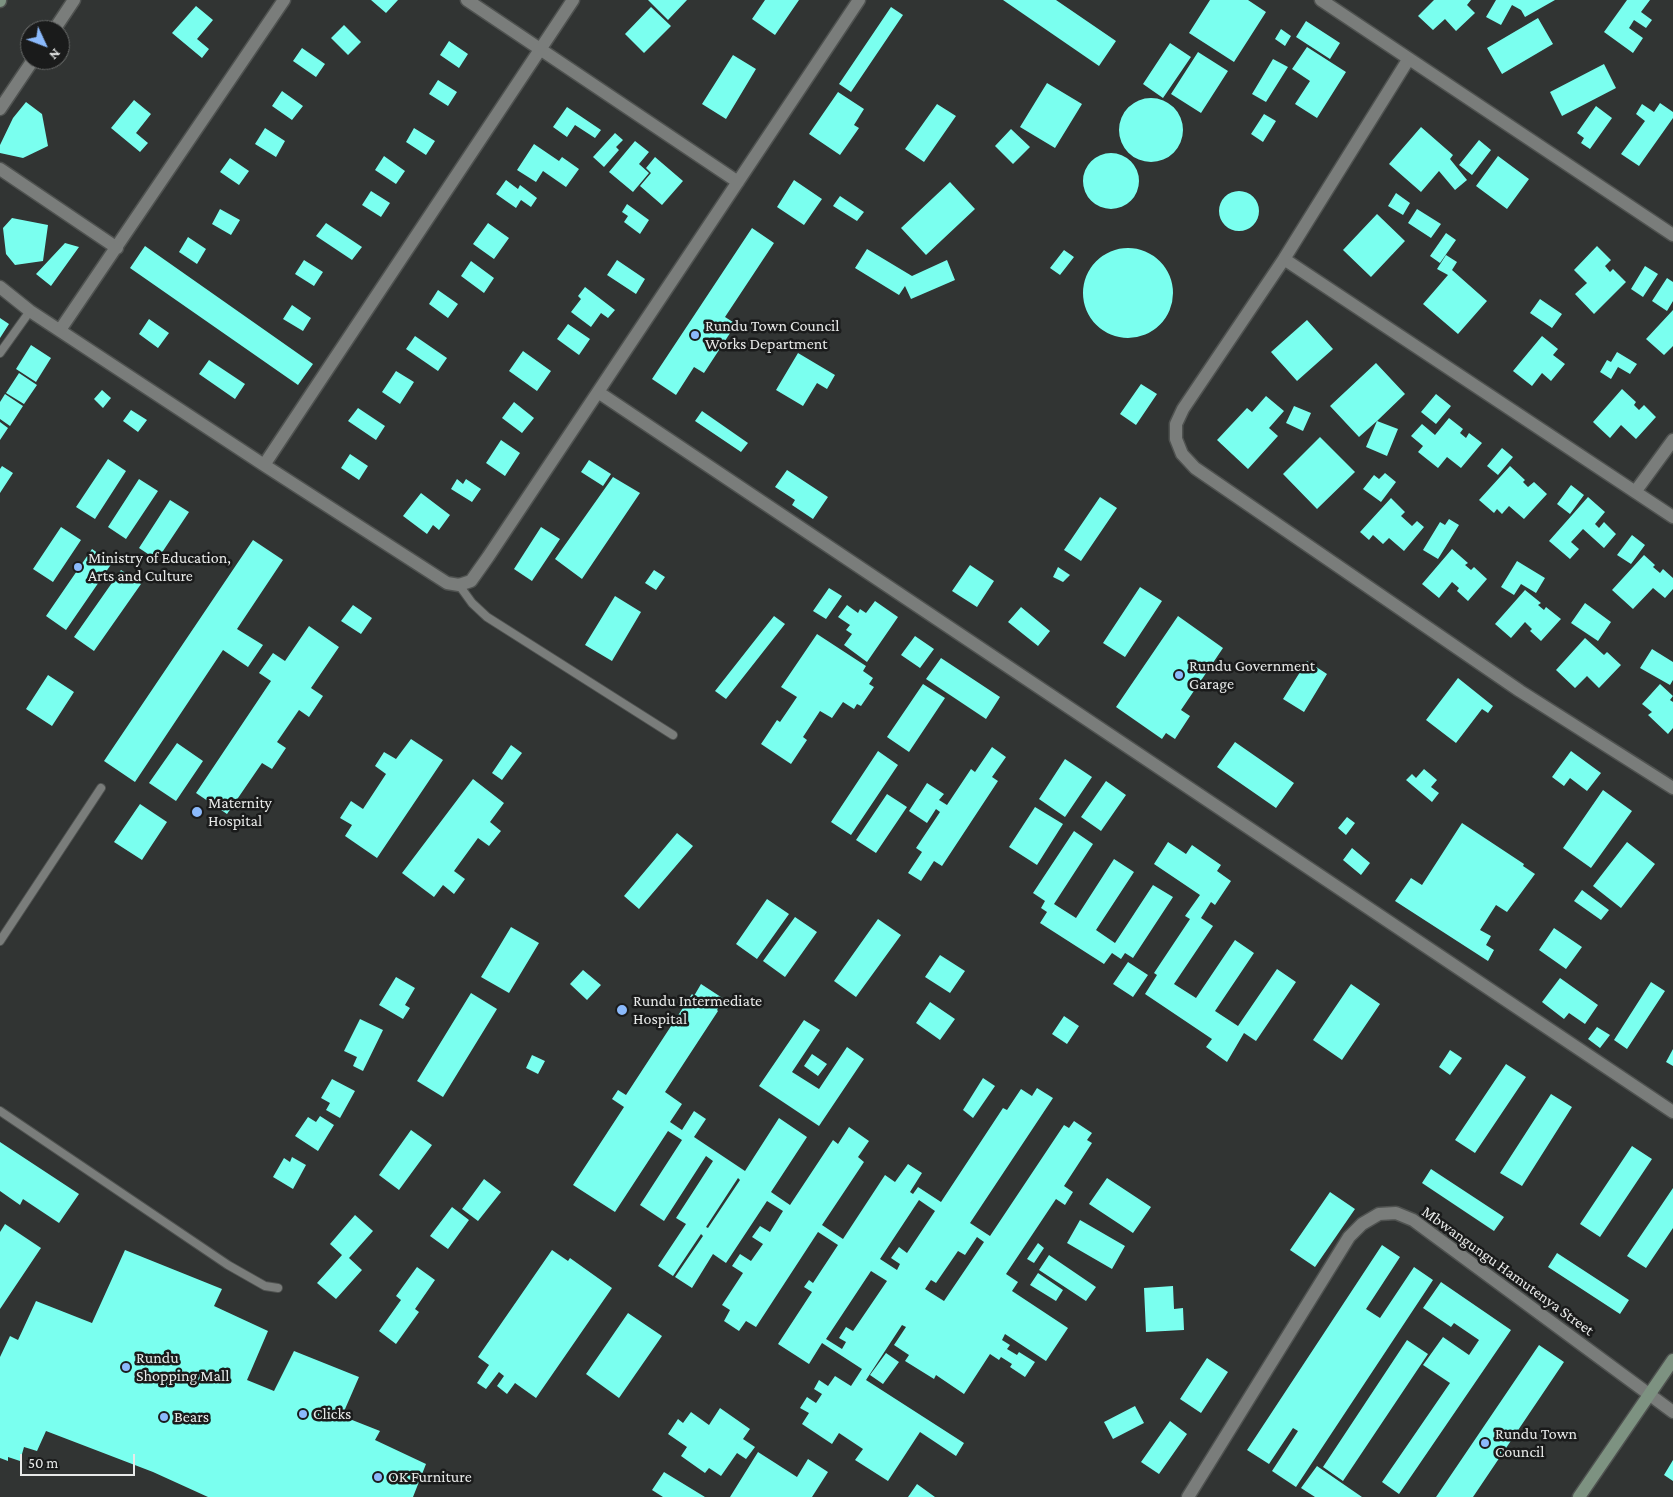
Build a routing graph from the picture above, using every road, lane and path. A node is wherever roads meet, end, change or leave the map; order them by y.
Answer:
1 (74, 0) edge
2 (284, 0) edge
3 (467, 0) edge
4 (573, 0) edge
5 (859, 0) edge
6 (1321, 0) edge
7 (61, 20) edge
8 (540, 48) junction
9 (1408, 60) junction
10 (26, 70) edge
11 (0, 109) edge
12 (0, 170) edge
13 (738, 182) junction
14 (1673, 235) edge
15 (117, 248) junction
16 (1284, 259) junction
17 (0, 288) edge
18 (30, 311) junction
19 (60, 330) junction
20 (0, 353) edge
21 (598, 392) junction
22 (1673, 440) edge
23 (264, 465) junction
24 (1635, 492) junction
25 (1673, 517) edge
26 (459, 586) junction
27 (673, 736) dead end
28 (101, 788) dead end
29 (1673, 788) edge
30 (0, 941) edge
31 (0, 1111) edge
32 (1673, 1112) edge
33 (278, 1288) dead end
34 (1673, 1360) edge
35 (1650, 1394) junction
36 (1673, 1412) edge
37 (1188, 1497) edge
38 (1579, 1497) edge

1 - 7 street
2 - 15 street
3 - 8 street
4 - 8 street
5 - 13 street
6 - 9 street
8 - 13 street
8 - 23 street
9 - 14 street
9 - 16 street
10 - 11 street
12 - 15 street
13 - 21 street
15 - 19 street
16 - 24 street
16 - 29 street
17 - 18 street
18 - 19 street
18 - 20 lane
19 - 23 street
21 - 26 street
21 - 32 street
22 - 24 street
23 - 26 street
24 - 25 street
26 - 27 lane
28 - 30 lane
31 - 33 lane
34 - 35 street
35 - 36 street, Mbwangungu Hamutenya Street
35 - 37 street, Mbwangungu Hamutenya Street
35 - 38 street

